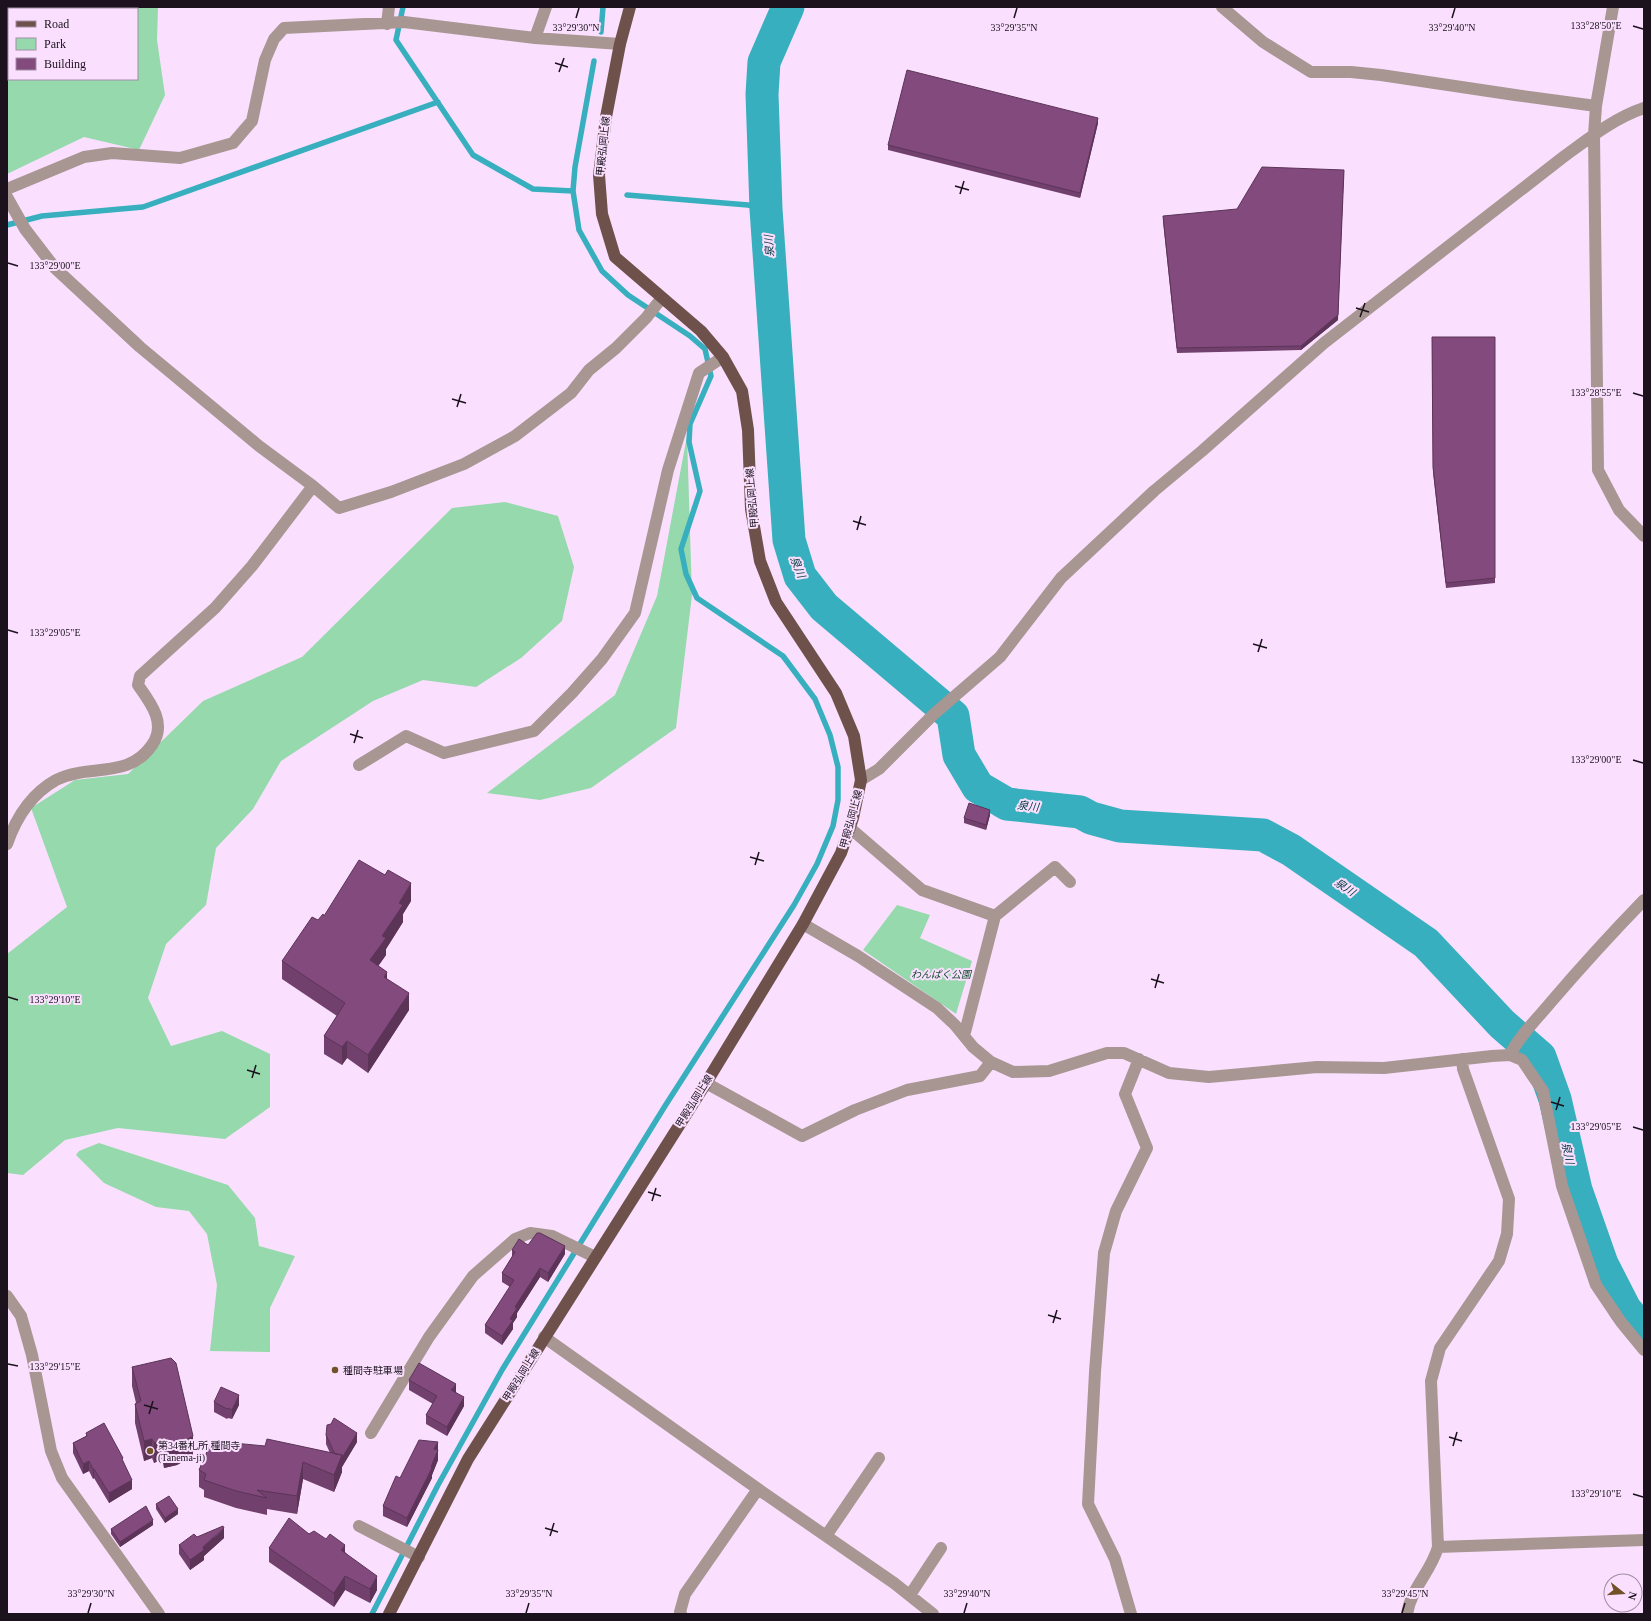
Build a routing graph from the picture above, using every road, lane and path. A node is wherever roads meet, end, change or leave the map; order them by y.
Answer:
1 (389, 7) edge
2 (546, 7) edge
3 (630, 7) edge
4 (1222, 7) edge
5 (1613, 7) edge
6 (389, 23) junction
7 (535, 38) junction
8 (620, 44) junction
9 (1596, 106) junction
10 (1644, 108) edge
11 (1594, 135) junction
12 (7, 189) edge
13 (7, 197) edge
14 (657, 303) junction
15 (723, 357) junction
16 (313, 486) junction
17 (1644, 536) edge
18 (359, 765) dead end
19 (861, 780) junction
20 (850, 828) junction
21 (7, 844) edge
22 (1070, 882) dead end
23 (1644, 900) edge
24 (995, 916) junction
25 (803, 924) junction
26 (964, 1036) junction
27 (1512, 1051) junction
28 (1139, 1059) junction
29 (1462, 1059) junction
30 (991, 1062) junction
31 (706, 1083) junction
32 (593, 1256) junction
33 (7, 1296) edge
34 (544, 1337) junction
35 (1644, 1350) edge
36 (371, 1433) dead end
37 (879, 1458) dead end
38 (758, 1489) junction
39 (359, 1526) dead end
40 (826, 1536) junction
41 (1644, 1540) edge
42 (1438, 1547) junction
43 (941, 1548) dead end
44 (419, 1557) junction
45 (910, 1596) junction
46 (159, 1614) edge
47 (390, 1614) edge
48 (681, 1614) edge
49 (934, 1614) edge
50 (1124, 1614) edge
51 (1131, 1614) edge
52 (1407, 1614) edge

1 - 6 street
2 - 7 street
3 - 8 main road, 甲殿弘岡上線
4 - 9 street
5 - 9 street
6 - 7 street
6 - 12 street
7 - 8 street
8 - 14 main road, 甲殿弘岡上線
9 - 11 street
10 - 11 street
11 - 17 street
11 - 19 street
13 - 16 street
14 - 15 main road, 甲殿弘岡上線
14 - 16 street
15 - 18 street
15 - 19 main road, 甲殿弘岡上線
16 - 21 street
19 - 20 main road, 甲殿弘岡上線
20 - 24 street
20 - 25 main road, 甲殿弘岡上線
22 - 24 street
23 - 27 street
24 - 26 street
25 - 26 street
25 - 31 main road, 甲殿弘岡上線
26 - 30 street
27 - 29 street
27 - 35 street
28 - 29 street
28 - 30 street
28 - 51 street
29 - 42 street
30 - 31 street
31 - 32 main road, 甲殿弘岡上線
32 - 34 main road, 甲殿弘岡上線
32 - 36 street
33 - 46 street
34 - 38 street
34 - 44 main road, 甲殿弘岡上線
37 - 40 street
38 - 40 street
38 - 48 street
39 - 44 street
40 - 45 street
41 - 42 street
42 - 52 street
43 - 45 street
44 - 47 main road, 甲殿弘岡上線
45 - 49 street
50 - 51 street

